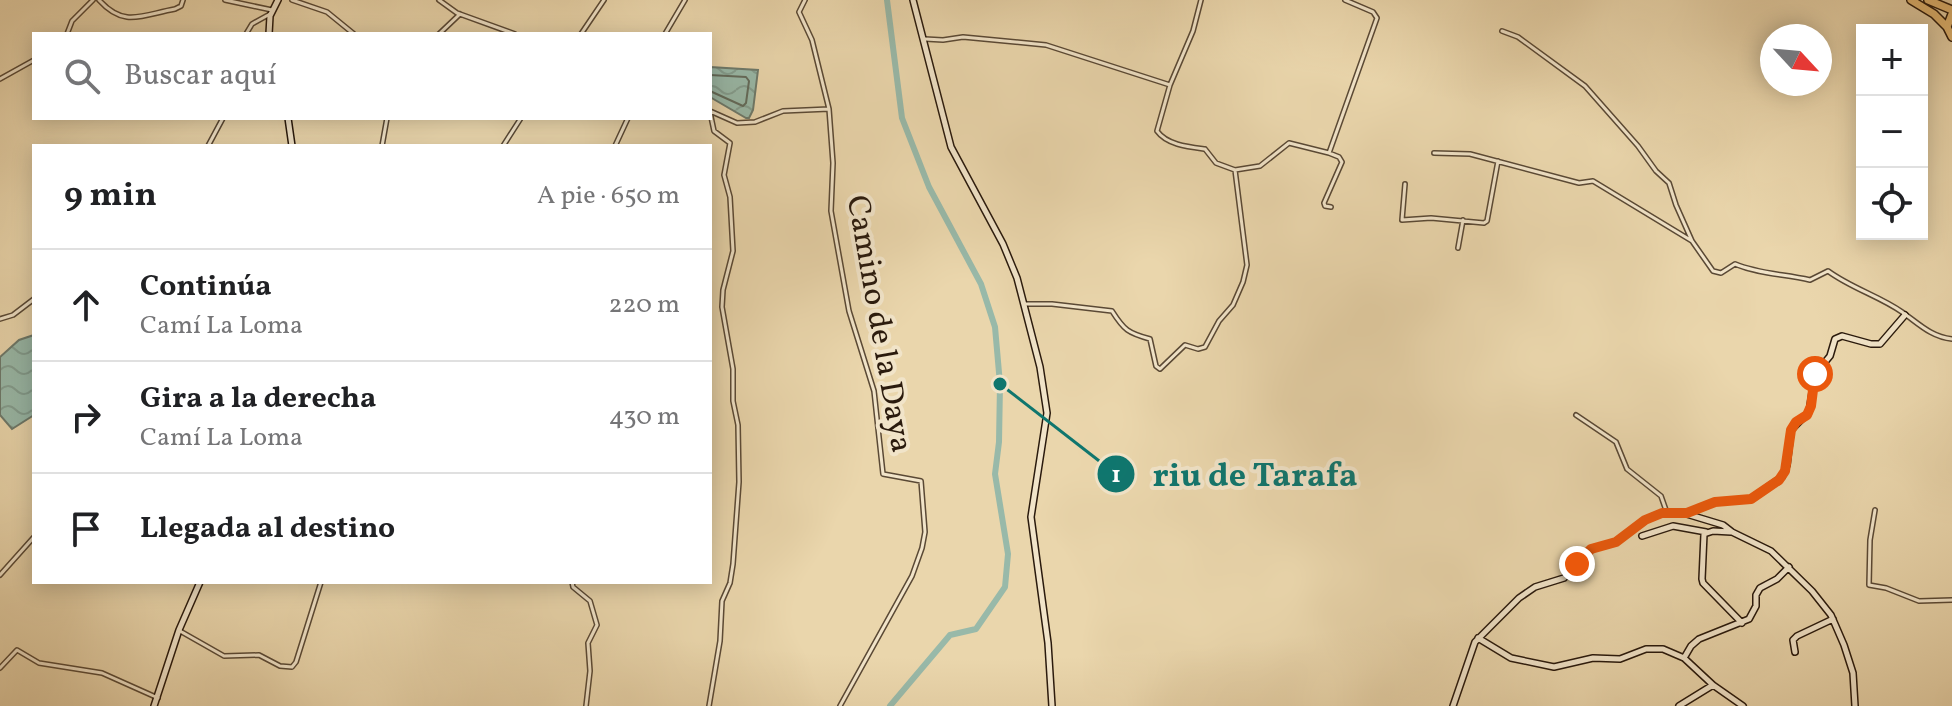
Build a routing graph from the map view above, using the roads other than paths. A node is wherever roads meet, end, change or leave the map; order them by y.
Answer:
1 (93, 0) edge
2 (99, 0) edge
3 (183, 0) edge
4 (225, 0) edge
5 (278, 0) edge
6 (292, 0) edge
7 (439, 0) edge
8 (604, 0) edge
9 (685, 0) edge
10 (805, 0) edge
11 (913, 0) edge
12 (1201, 0) edge
13 (1345, 0) edge
14 (1911, 0) edge
15 (1928, 0) edge
16 (272, 12) junction
17 (1952, 12) edge
18 (460, 14) junction
19 (1947, 27) junction
20 (1502, 31) dead end
21 (68, 32) edge
22 (247, 32) edge
23 (269, 32) edge
24 (352, 32) edge
25 (441, 32) edge
26 (510, 32) edge
27 (582, 32) edge
28 (666, 32) edge
29 (1952, 37) edge
30 (923, 39) junction
31 (32, 61) edge
32 (0, 79) edge
33 (1170, 85) junction
34 (829, 109) junction
35 (712, 113) edge
36 (222, 120) edge
37 (288, 120) edge
38 (387, 120) edge
39 (520, 120) edge
40 (627, 120) edge
41 (712, 120) edge
42 (209, 144) edge
43 (292, 144) edge
44 (382, 144) edge
45 (504, 144) edge
46 (616, 144) edge
47 (1329, 153) junction
48 (1434, 153) dead end
49 (1498, 161) junction
50 (1235, 170) junction
51 (1405, 184) dead end
52 (1331, 207) dead end
53 (1463, 220) junction
54 (1692, 241) junction
55 (1458, 248) dead end
56 (32, 301) edge
57 (1023, 304) junction
58 (1905, 315) junction
59 (0, 319) edge
60 (1952, 339) edge
61 (1576, 415) dead end
62 (1875, 510) dead end
63 (1667, 513) junction
64 (1687, 513) junction
65 (1706, 532) junction
66 (1732, 532) junction
67 (1642, 536) dead end
68 (32, 539) edge
69 (1789, 567) junction
70 (0, 575) edge
71 (197, 584) edge
72 (320, 584) edge
73 (572, 584) edge
74 (1952, 600) edge
75 (1833, 619) junction
76 (1742, 623) junction
77 (179, 630) junction
78 (1478, 638) junction
79 (1795, 652) dead end
80 (1684, 658) junction
81 (0, 668) edge
82 (1713, 685) junction
83 (158, 698) junction
84 (154, 706) edge
85 (586, 706) edge
86 (709, 706) edge
87 (840, 706) edge
88 (1052, 706) edge
89 (1453, 706) edge
90 (1679, 706) edge
91 (1743, 706) edge
92 (1855, 706) edge

1 - 21 street
2 - 3 street
4 - 16 street
5 - 16 street
6 - 24 street
7 - 18 street
8 - 27 street
9 - 28 street
10 - 34 street, Camino de la Daya
11 - 30 street
12 - 33 street
13 - 47 street
14 - 19 highway
15 - 17 highway
16 - 22 street
16 - 23 street
17 - 19 highway
18 - 25 street
18 - 26 street
19 - 29 highway
20 - 54 street
30 - 33 street
30 - 57 street
31 - 32 street
33 - 50 street
34 - 35 street
34 - 87 street, Camino de la Daya
36 - 42 street
37 - 43 street
38 - 44 street
39 - 45 street
40 - 46 street
41 - 86 street
47 - 50 street
47 - 52 street
48 - 49 street
49 - 53 street
49 - 54 street
50 - 57 street
51 - 53 street
53 - 55 street
54 - 58 street
56 - 59 street
57 - 88 street
58 - 60 street
58 - 64 street
61 - 63 street
62 - 74 street
63 - 64 street
63 - 78 street
64 - 66 street
65 - 66 street
65 - 67 street
65 - 76 street
66 - 69 street
68 - 70 street
69 - 75 street
69 - 76 street
71 - 77 street
72 - 77 street
73 - 85 street
75 - 79 street
75 - 92 street
76 - 80 street
77 - 83 street
78 - 80 street
78 - 89 street
80 - 82 street
81 - 83 street
82 - 90 street
82 - 91 street
83 - 84 street

